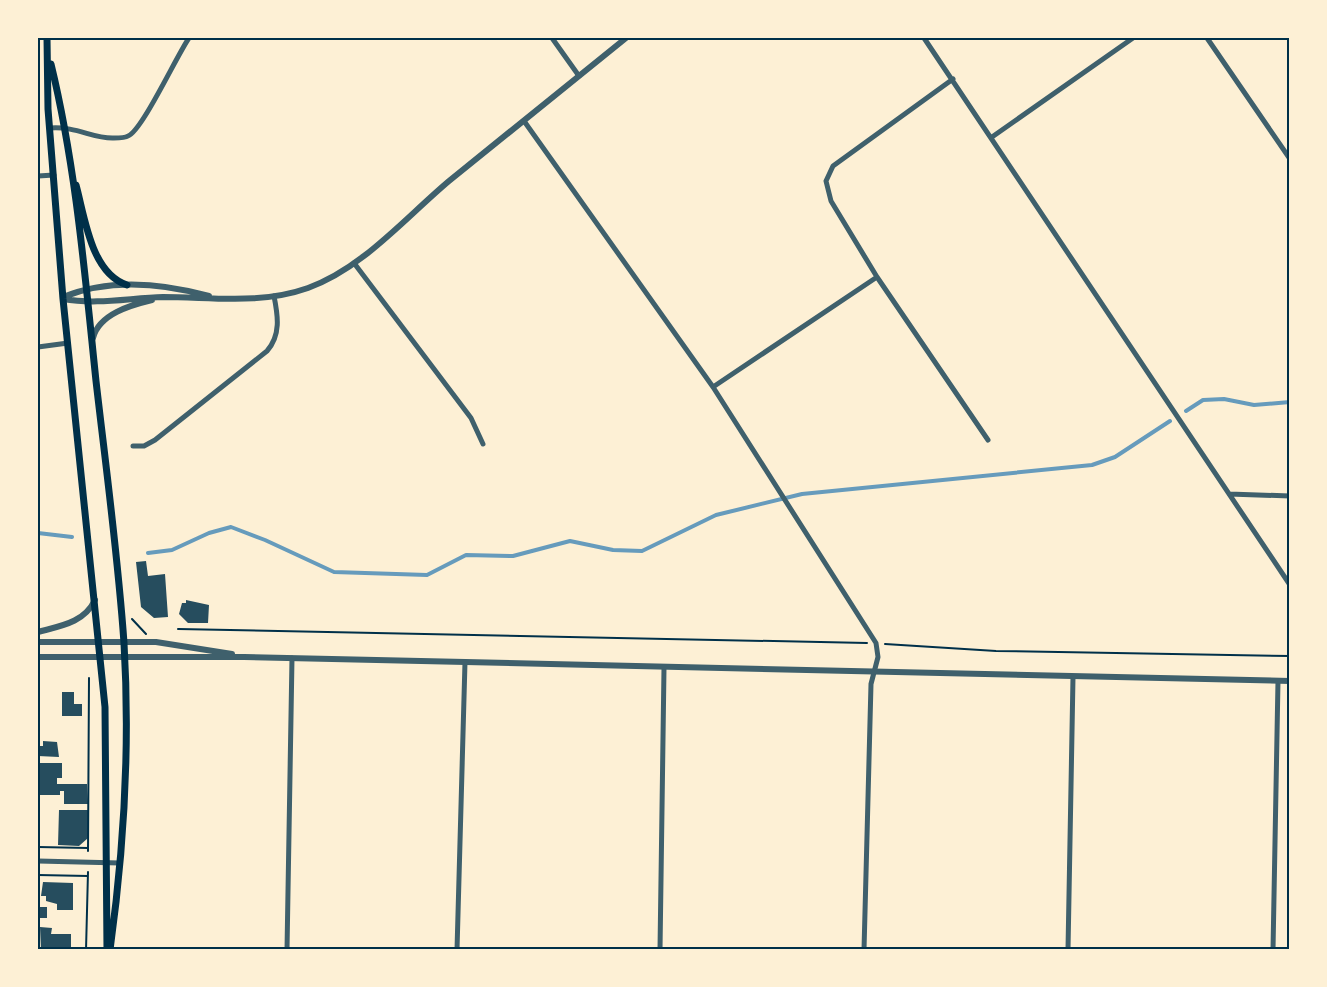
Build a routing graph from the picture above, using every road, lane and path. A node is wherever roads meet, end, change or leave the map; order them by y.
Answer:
1 (47, 38) edge
2 (189, 38) edge
3 (552, 38) edge
4 (626, 38) edge
5 (924, 38) edge
6 (1133, 38) edge
7 (1207, 38) edge
8 (49, 52) junction
9 (579, 76) junction
10 (953, 79) junction
11 (524, 121) junction
12 (64, 127) junction
13 (50, 128) junction
14 (992, 137) junction
15 (69, 157) junction
16 (1290, 159) edge
17 (54, 175) junction
18 (38, 176) edge
19 (354, 263) junction
20 (877, 277) junction
21 (127, 285) junction
22 (86, 288) junction
23 (164, 297) junction
24 (274, 297) junction
25 (63, 298) junction
26 (219, 298) junction
27 (87, 303) junction
28 (92, 341) junction
29 (68, 343) junction
30 (38, 347) edge
31 (712, 387) junction
32 (988, 441) dead end
33 (483, 444) dead end
34 (133, 446) dead end
35 (1229, 494) junction
36 (1290, 496) edge
37 (1290, 585) edge
38 (95, 599) junction
39 (129, 619) dead end
40 (178, 629) dead end
41 (38, 632) edge
42 (146, 636) dead end
43 (449, 636) dead end
44 (124, 641) junction
45 (38, 642) edge
46 (99, 643) junction
47 (38, 657) edge
48 (244, 657) junction
49 (101, 658) junction
50 (124, 658) junction
51 (292, 658) junction
52 (465, 662) junction
53 (664, 668) junction
54 (875, 671) junction
55 (1073, 677) junction
56 (89, 678) dead end
57 (1278, 681) junction
58 (1290, 681) edge
59 (38, 847) edge
60 (38, 861) edge
61 (106, 862) junction
62 (120, 863) junction
63 (38, 875) edge
64 (86, 950) edge
65 (109, 950) edge
66 (287, 950) edge
67 (457, 950) edge
68 (660, 950) edge
69 (864, 950) edge
70 (1068, 950) edge
71 (1273, 950) edge

1 - 8 main road
2 - 12 street
3 - 9 street
4 - 9 street
5 - 10 street
6 - 14 street
7 - 16 street
8 - 12 main road
8 - 13 main road
9 - 11 street
10 - 14 street
10 - 20 street
11 - 19 street
11 - 31 street
12 - 13 street
12 - 15 main road
13 - 17 main road
14 - 35 street
15 - 21 main road
15 - 22 main road
17 - 18 street
17 - 25 main road
19 - 24 street
19 - 33 street
20 - 31 street
20 - 32 street
21 - 22 street
21 - 26 street
22 - 25 street
22 - 27 main road
23 - 26 street
23 - 27 street
23 - 28 street
24 - 26 street
24 - 34 street
25 - 27 street
25 - 29 main road
27 - 28 main road
28 - 44 main road
29 - 30 street
29 - 38 main road
31 - 54 street
35 - 36 street
35 - 37 street
38 - 41 street
38 - 46 main road
39 - 42 path
40 - 43 path
44 - 46 street
44 - 48 street
44 - 50 main road
45 - 46 street
46 - 49 main road
47 - 49 street
48 - 50 street
48 - 51 street
49 - 50 street
49 - 61 main road
50 - 62 main road
51 - 52 street
51 - 66 street
52 - 53 street
52 - 67 street
53 - 54 street
53 - 68 street
54 - 55 street
54 - 69 street
55 - 57 street
55 - 70 street
56 - 59 path
57 - 58 street
57 - 71 street
60 - 61 street
61 - 62 street
61 - 65 main road
62 - 65 main road
63 - 64 path

